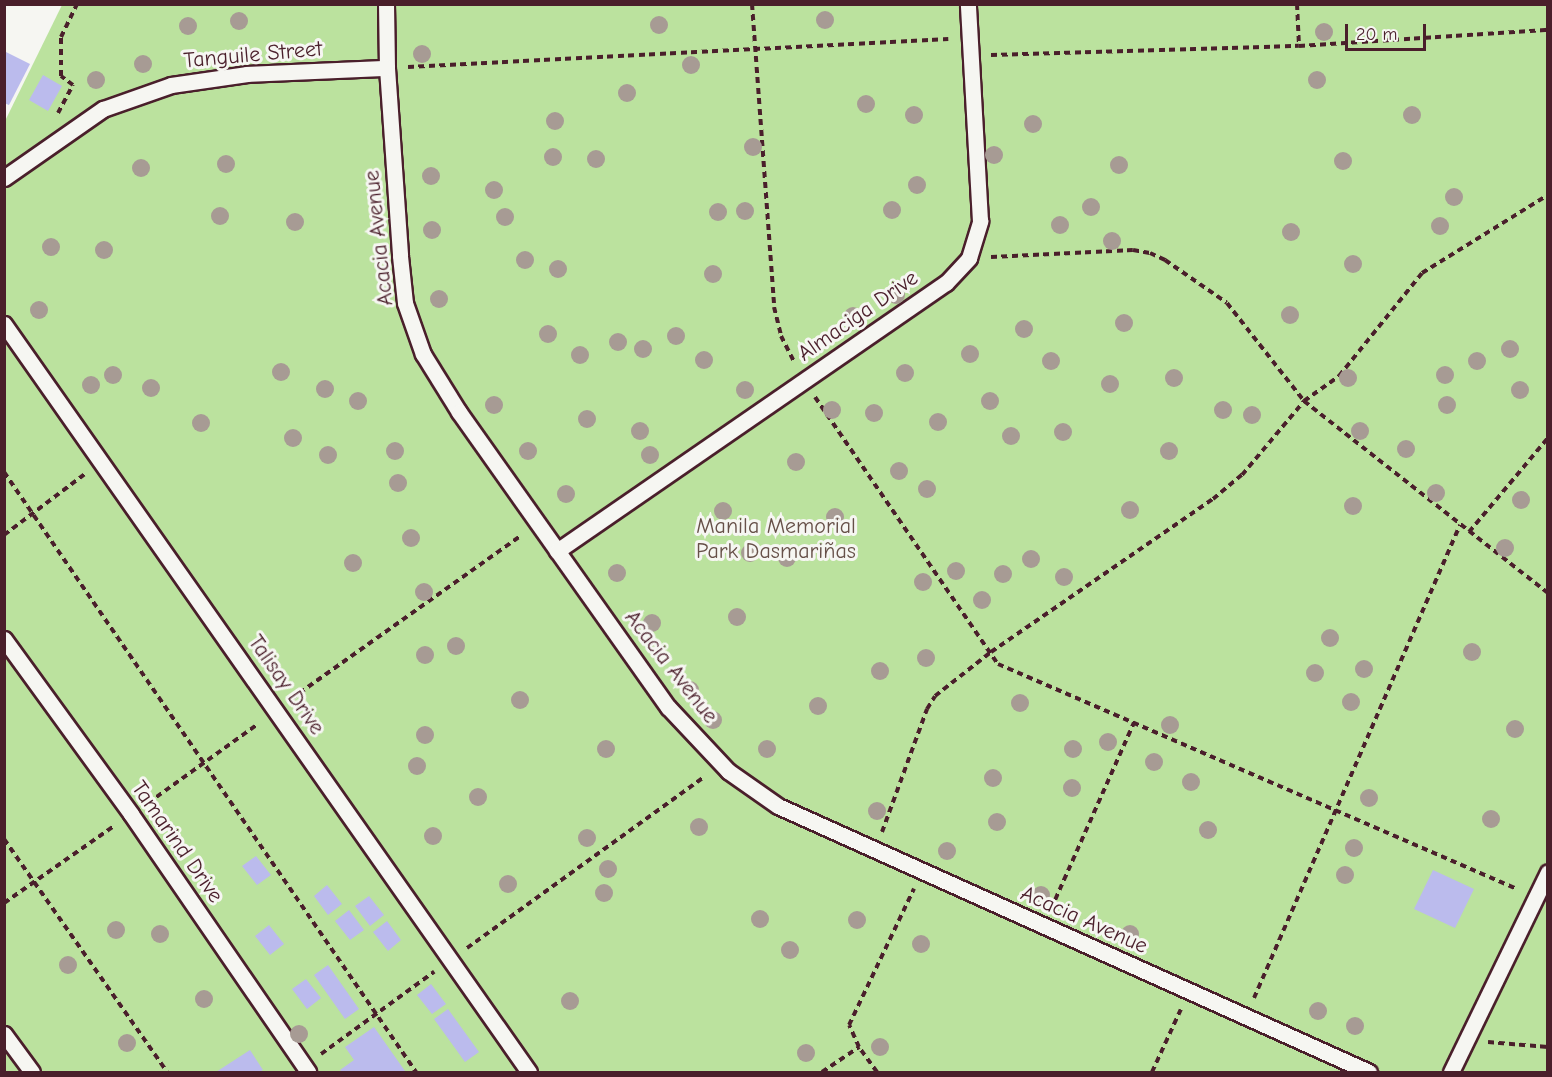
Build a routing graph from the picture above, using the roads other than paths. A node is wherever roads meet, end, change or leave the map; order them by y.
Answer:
1 (386, 4) edge
2 (968, 4) edge
3 (387, 69) junction
4 (4, 178) edge
5 (4, 324) edge
6 (557, 551) junction
7 (4, 639) edge
8 (1548, 872) edge
9 (4, 1034) edge
10 (306, 1070) edge
11 (32, 1072) edge
12 (529, 1072) edge
13 (1368, 1072) edge
14 (1451, 1072) edge

1 - 3 lane, Acacia Avenue
2 - 6 lane, Almaciga Drive
3 - 4 lane, Tanguile Street
3 - 6 lane, Acacia Avenue
5 - 12 lane, Talisay Drive
6 - 13 lane, Acacia Avenue
7 - 10 lane, Tamarind Drive
8 - 14 lane
9 - 11 lane

